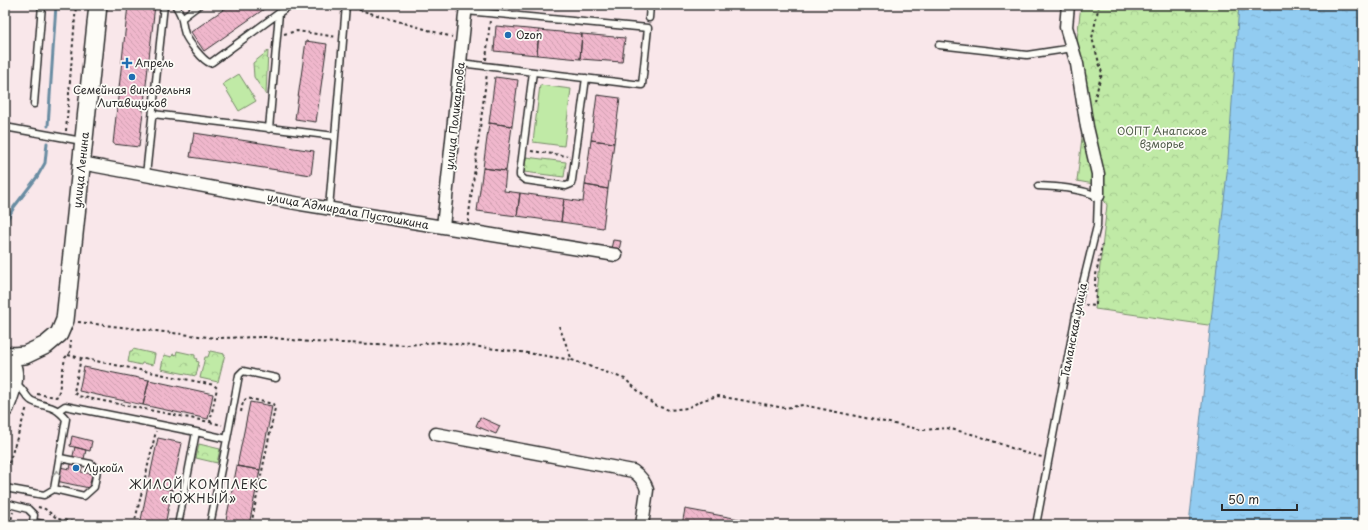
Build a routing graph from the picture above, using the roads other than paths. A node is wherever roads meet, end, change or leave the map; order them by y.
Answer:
1 (42, 5) edge
2 (98, 5) edge
3 (164, 5) edge
4 (174, 5) edge
5 (199, 5) edge
6 (290, 5) edge
7 (650, 5) edge
8 (1068, 5) edge
9 (346, 6) edge
10 (466, 8) edge
11 (279, 13) junction
12 (182, 18) junction
13 (649, 18) dead end
14 (939, 45) dead end
15 (1073, 48) junction
16 (460, 63) junction
17 (533, 72) junction
18 (586, 78) junction
19 (34, 104) dead end
20 (153, 114) junction
21 (5, 127) edge
22 (269, 129) junction
23 (335, 136) junction
24 (84, 141) junction
25 (81, 163) junction
26 (146, 175) junction
27 (1038, 186) dead end
28 (1098, 196) junction
29 (329, 208) junction
30 (443, 227) junction
31 (616, 255) dead end
32 (25, 355) junction
33 (5, 356) edge
34 (276, 378) dead end
35 (14, 380) junction
36 (5, 408) edge
37 (59, 410) junction
38 (196, 432) junction
39 (436, 434) dead end
40 (227, 439) junction
41 (60, 458) junction
42 (5, 488) edge
43 (54, 489) junction
44 (5, 503) edge
45 (33, 521) edge
46 (47, 525) edge
47 (178, 525) edge
48 (210, 525) edge
49 (642, 525) edge
50 (1036, 525) edge

1 - 19 lane
2 - 24 street, улица Ленина
3 - 20 lane
4 - 12 lane
5 - 12 lane
6 - 11 lane
7 - 13 lane
8 - 15 street
9 - 23 lane
10 - 16 street, улица Поликарпова
10 - 18 lane
11 - 12 lane
11 - 22 lane
14 - 15 lane
15 - 28 street
16 - 17 lane
16 - 30 street, улица Поликарпова
17 - 18 lane
17 - 18 lane
20 - 22 lane
20 - 26 lane
21 - 24 lane
22 - 23 lane
23 - 29 lane
24 - 25 street, улица Ленина
25 - 26 street, улица Адмирала Пустошкина
25 - 32 street, улица Ленина
26 - 29 street, улица Адмирала Пустошкина
27 - 28 lane
28 - 50 lane, Таманская улица
29 - 30 street, улица Адмирала Пустошкина
30 - 31 street, улица Адмирала Пустошкина
32 - 33 street
32 - 35 street
33 - 35 street
34 - 40 lane
35 - 36 street
35 - 37 lane
37 - 38 lane
37 - 41 lane
38 - 40 lane
38 - 47 lane
39 - 49 street
40 - 48 lane
43 -> 41 lane
41 - 43 lane
42 - 43 lane
44 - 45 lane
45 - 46 lane

